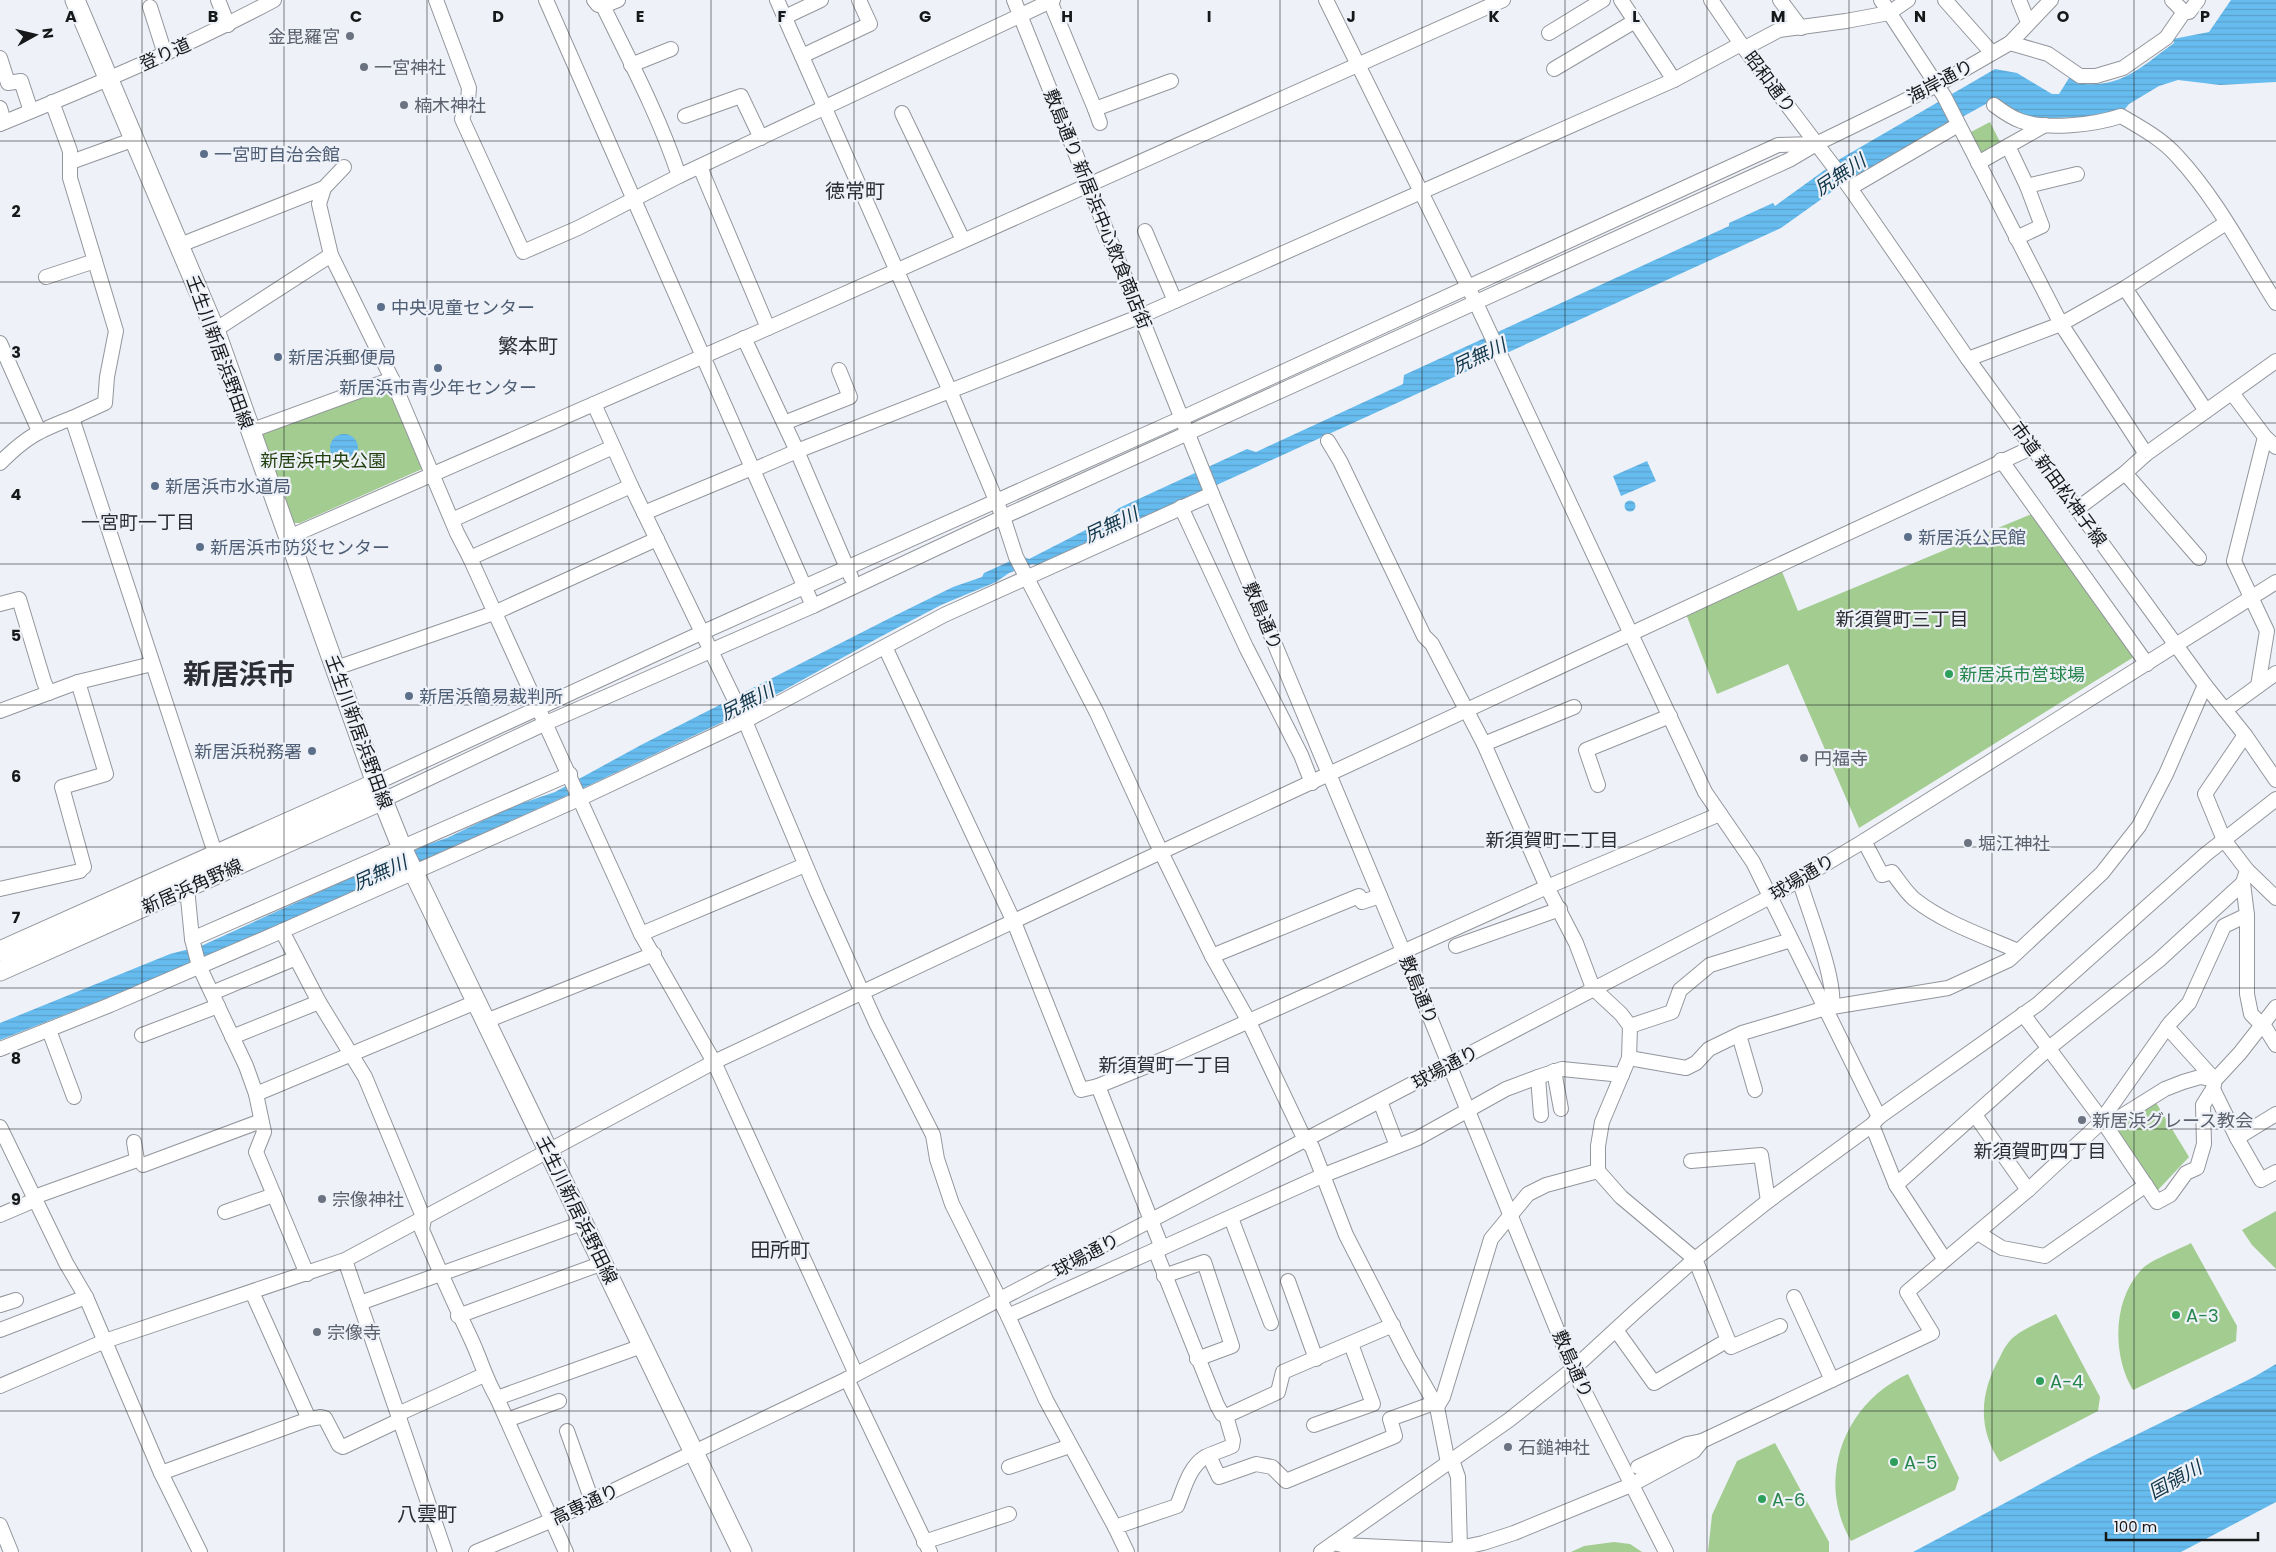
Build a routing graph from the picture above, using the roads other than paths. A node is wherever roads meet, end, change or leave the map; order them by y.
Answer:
1 (75, 0) edge
2 (218, 0) edge
3 (274, 0) edge
4 (436, 0) edge
5 (546, 0) edge
6 (618, 0) edge
7 (777, 0) edge
8 (821, 0) edge
9 (858, 0) edge
10 (1014, 0) edge
11 (1326, 0) edge
12 (1503, 0) edge
13 (1603, 0) edge
14 (1621, 0) edge
15 (1711, 0) edge
16 (1780, 0) edge
17 (1881, 0) edge
18 (1908, 0) edge
19 (1945, 0) edge
20 (2019, 0) edge
21 (2051, 0) edge
22 (2172, 0) edge
23 (2198, 0) edge
24 (1052, 1) edge
25 (598, 3) edge
26 (1487, 3) edge
27 (150, 6) dead end
28 (2184, 12) junction
29 (1889, 13) junction
30 (1020, 15) junction
31 (785, 17) junction
32 (1635, 21) junction
33 (2028, 22) junction
34 (228, 25) junction
35 (1801, 28) junction
36 (1549, 33) dead end
37 (2010, 43) junction
38 (1743, 46) junction
39 (671, 50) dead end
40 (1992, 52) junction
41 (166, 54) junction
42 (802, 56) junction
43 (0, 58) edge
44 (1358, 64) junction
45 (631, 66) junction
46 (1554, 68) dead end
47 (108, 79) junction
48 (1674, 80) junction
49 (1171, 81) dead end
50 (1940, 91) junction
51 (52, 102) junction
52 (1994, 106) dead end
53 (0, 108) edge
54 (825, 108) junction
55 (1095, 109) junction
56 (31, 111) junction
57 (902, 113) dead end
58 (686, 116) dead end
59 (2, 123) edge
60 (1100, 123) dead end
61 (1957, 123) junction
62 (2046, 125) junction
63 (761, 138) junction
64 (134, 139) junction
65 (1816, 144) junction
66 (2008, 146) junction
67 (70, 162) junction
68 (1978, 163) junction
69 (344, 166) dead end
70 (700, 167) junction
71 (2077, 174) dead end
72 (679, 176) junction
73 (1089, 184) junction
74 (1849, 186) junction
75 (2027, 186) junction
76 (324, 188) junction
77 (1420, 192) junction
78 (635, 200) junction
79 (2226, 223) junction
80 (1145, 231) dead end
81 (2016, 238) junction
82 (963, 240) junction
83 (180, 245) junction
84 (331, 255) junction
85 (95, 261) junction
86 (896, 270) junction
87 (46, 277) dead end
88 (1468, 288) junction
89 (2125, 288) junction
90 (1175, 301) junction
91 (1476, 303) junction
92 (2276, 303) edge
93 (1141, 316) junction
94 (1390, 322) junction
95 (2061, 324) junction
96 (768, 328) junction
97 (215, 330) junction
98 (744, 338) junction
99 (1396, 340) junction
100 (0, 343) edge
101 (704, 355) junction
102 (1968, 358) junction
103 (2276, 362) edge
104 (839, 370) dead end
105 (392, 379) junction
106 (950, 391) junction
107 (2232, 393) junction
108 (594, 404) junction
109 (2206, 411) junction
110 (72, 418) junction
111 (1182, 418) junction
112 (784, 423) junction
113 (39, 431) junction
114 (250, 431) junction
115 (1188, 433) junction
116 (2265, 438) junction
117 (1328, 441) dead end
118 (613, 447) junction
119 (2033, 447) junction
120 (2276, 447) edge
121 (797, 451) junction
122 (2146, 454) junction
123 (2001, 460) junction
124 (0, 463) edge
125 (752, 469) junction
126 (2125, 473) junction
127 (433, 476) junction
128 (631, 486) junction
129 (1211, 492) junction
130 (996, 502) junction
131 (1181, 507) junction
132 (2077, 509) junction
133 (644, 513) junction
134 (1003, 517) junction
135 (452, 520) junction
136 (289, 537) junction
137 (657, 539) junction
138 (470, 558) junction
139 (2199, 558) dead end
140 (847, 568) junction
141 (1025, 575) junction
142 (2276, 582) edge
143 (805, 586) junction
144 (855, 586) junction
145 (2252, 597) junction
146 (0, 604) edge
147 (813, 606) junction
148 (494, 613) junction
149 (701, 633) junction
150 (1632, 634) junction
151 (2176, 644) junction
152 (886, 647) junction
153 (710, 652) junction
154 (152, 664) junction
155 (2147, 664) junction
156 (336, 668) junction
157 (2276, 673) edge
158 (78, 682) junction
159 (2205, 685) junction
160 (2258, 686) junction
161 (49, 693) junction
162 (1574, 707) dead end
163 (538, 709) junction
164 (2225, 710) junction
165 (0, 711) edge
166 (1468, 711) junction
167 (1670, 716) junction
168 (743, 719) junction
169 (544, 724) junction
170 (2245, 735) junction
171 (1484, 744) junction
172 (1329, 774) junction
173 (570, 775) junction
174 (2276, 780) edge
175 (1312, 783) junction
176 (1598, 785) dead end
177 (380, 792) junction
178 (580, 796) junction
179 (2276, 800) edge
180 (1720, 814) junction
181 (2224, 840) junction
182 (1864, 841) junction
183 (403, 849) junction
184 (1161, 852) junction
185 (218, 864) junction
186 (805, 865) junction
187 (412, 870) junction
188 (2245, 876) junction
189 (1799, 879) junction
190 (1547, 887) junction
191 (187, 888) junction
192 (0, 889) edge
193 (1380, 896) junction
194 (1770, 896) junction
195 (2276, 898) edge
196 (1560, 909) junction
197 (2247, 915) junction
198 (1014, 922) junction
199 (282, 931) junction
200 (641, 934) junction
201 (1791, 940) junction
202 (193, 942) junction
203 (1456, 946) dead end
204 (0, 951) edge
205 (1403, 951) junction
206 (2018, 951) junction
207 (654, 954) junction
208 (1212, 956) junction
209 (296, 958) junction
210 (199, 965) junction
211 (0, 970) edge
212 (1593, 988) junction
213 (863, 991) junction
214 (212, 993) junction
215 (319, 1002) junction
216 (476, 1002) junction
217 (218, 1006) junction
218 (1829, 1007) junction
219 (2276, 1007) edge
220 (2023, 1014) junction
221 (1248, 1020) junction
222 (486, 1021) junction
223 (1630, 1026) junction
224 (2262, 1026) junction
225 (2168, 1027) junction
226 (49, 1030) junction
227 (142, 1035) dead end
228 (1739, 1035) junction
229 (232, 1037) junction
230 (2276, 1045) edge
231 (2049, 1048) junction
232 (0, 1049) edge
233 (351, 1054) junction
234 (1629, 1058) junction
235 (714, 1062) junction
236 (1450, 1065) junction
237 (1554, 1071) junction
238 (1622, 1075) junction
239 (1538, 1076) junction
240 (2214, 1084) junction
241 (1098, 1086) junction
242 (1756, 1090) dead end
243 (256, 1094) junction
244 (74, 1097) dead end
245 (1380, 1101) junction
246 (1561, 1109) dead end
247 (1468, 1110) junction
248 (2276, 1114) edge
249 (1541, 1115) dead end
250 (1975, 1115) junction
251 (2102, 1120) junction
252 (261, 1121) junction
253 (1875, 1122) junction
254 (0, 1127) edge
255 (2237, 1138) junction
256 (1305, 1140) junction
257 (134, 1142) dead end
258 (4, 1143) edge
259 (1397, 1146) junction
260 (549, 1152) junction
261 (1691, 1161) dead end
262 (143, 1165) dead end
263 (1598, 1171) junction
264 (2276, 1172) edge
265 (1324, 1175) junction
266 (1896, 1185) junction
267 (2146, 1185) junction
268 (2028, 1190) junction
269 (274, 1195) junction
270 (34, 1199) junction
271 (1768, 1201) junction
272 (225, 1212) dead end
273 (0, 1215) edge
274 (1511, 1216) junction
275 (1231, 1218) junction
276 (424, 1219) junction
277 (1152, 1221) junction
278 (584, 1222) junction
279 (1978, 1232) junction
280 (1158, 1249) junction
281 (345, 1260) junction
282 (1695, 1260) junction
283 (1945, 1260) junction
284 (603, 1263) junction
285 (308, 1274) junction
286 (441, 1275) junction
287 (1164, 1276) junction
288 (1288, 1281) dead end
289 (252, 1292) junction
290 (86, 1297) junction
291 (1794, 1297) dead end
292 (16, 1300) dead end
293 (1000, 1300) junction
294 (360, 1302) junction
295 (0, 1305) edge
296 (458, 1316) junction
297 (1008, 1316) junction
298 (1271, 1323) dead end
299 (1393, 1325) junction
300 (1780, 1326) dead end
301 (0, 1330) edge
302 (1616, 1330) junction
303 (1728, 1340) junction
304 (105, 1341) junction
305 (1351, 1344) junction
306 (642, 1346) junction
307 (1197, 1359) junction
308 (1316, 1359) junction
309 (1574, 1369) junction
310 (484, 1375) junction
311 (852, 1376) junction
312 (1832, 1380) junction
313 (0, 1386) edge
314 (498, 1398) junction
315 (559, 1401) dead end
316 (1436, 1405) junction
317 (1226, 1416) junction
318 (399, 1417) junction
319 (309, 1419) junction
320 (507, 1420) junction
321 (1314, 1425) dead end
322 (567, 1431) dead end
323 (1702, 1441) junction
324 (1070, 1446) junction
325 (694, 1453) junction
326 (1209, 1456) junction
327 (1450, 1461) junction
328 (1009, 1467) dead end
329 (1638, 1468) dead end
330 (160, 1473) junction
331 (1631, 1486) junction
332 (592, 1501) junction
333 (1009, 1514) dead end
334 (550, 1520) junction
335 (0, 1524) edge
336 (1115, 1527) junction
337 (927, 1547) edge
338 (1338, 1547) edge
339 (1383, 1550) edge
340 (1452, 1550) edge
341 (11, 1552) edge
342 (200, 1552) edge
343 (446, 1552) edge
344 (476, 1552) edge
345 (566, 1552) edge
346 (742, 1552) edge
347 (1127, 1552) edge
348 (1321, 1552) edge
349 (1666, 1552) edge

1 - 47 main road, 壬生川新居浜野田線
2 - 34 street
3 - 34 street, 登り道
4 - 78 street
5 - 78 street
6 - 25 street
7 - 31 street
8 - 31 street
9 - 42 street
10 - 30 street, 敷島通り 新居浜中心飲食商店街
11 - 44 street
12 - 26 street
13 - 36 street
14 - 32 street
15 - 38 street, 昭和通り
16 - 35 street
17 - 29 street
18 - 29 street
19 - 40 street
20 - 33 street
21 - 33 street, 海岸通り
22 - 28 street
23 - 28 street
24 - 30 street
24 - 55 street
25 - 45 street
26 - 44 street
27 - 41 street
28 - 37 street
29 - 35 street
29 - 50 street
30 - 54 street
30 - 73 street, 敷島通り 新居浜中心飲食商店街
31 - 42 street
32 - 46 street
32 - 48 street
33 - 37 street, 海岸通り
34 - 41 street, 登り道
35 - 38 street
37 - 40 street, 海岸通り
38 - 48 street
38 - 65 street, 昭和通り
39 - 45 street
40 - 50 street, 海岸通り
41 - 47 street, 登り道
42 - 54 street
43 - 56 street
44 - 73 street
44 - 77 street
45 - 72 street
47 - 51 street, 登り道
47 - 64 main road, 壬生川新居浜野田線
48 - 77 street
49 - 55 street
50 - 61 street
50 - 65 street, 海岸通り
51 - 56 street, 登り道
51 - 67 street
52 - 62 street
53 - 59 street
54 - 63 street
54 - 86 street
55 - 60 street
56 - 59 street, 登り道
57 - 82 street
58 - 63 street
61 - 68 street
61 - 74 street
62 - 66 street
62 - 79 street
63 - 70 street
64 - 67 street
64 - 83 main road, 壬生川新居浜野田線
65 - 74 street, 昭和通り
65 - 88 street
65 - 91 street, 海岸通り
66 - 68 street
66 - 75 street
67 - 85 street
68 - 81 street
69 - 76 street
70 - 72 street
70 - 96 street
71 - 75 street
72 - 78 street
73 - 82 street
73 - 93 street, 敷島通り 新居浜中心飲食商店街
74 - 102 street, 市道 新田松神子線
75 - 81 street
76 - 83 street
76 - 84 street
77 - 88 street
77 - 90 street
78 - 101 street
79 - 89 street
79 - 92 street
80 - 90 street
81 - 95 street
82 - 86 street
83 - 97 main road, 壬生川新居浜野田線
84 - 97 street
84 - 105 street
85 - 87 street
85 - 110 street
86 - 96 street
86 - 106 street
88 - 91 street
88 - 94 street
89 - 95 street
89 - 109 street
90 - 93 street
91 - 99 street, 海岸通り
91 - 150 street
93 - 106 street
93 - 111 street, 敷島通り 新居浜中心飲食商店街
94 - 99 street
94 - 111 street
95 - 102 street
95 - 122 street
96 - 98 street
97 - 114 main road, 壬生川新居浜野田線
98 - 101 street
98 - 112 street
99 - 115 street, 海岸通り
100 - 113 street
101 - 108 street
101 - 125 street
102 - 119 street, 市道 新田松神子線
103 - 107 street
104 - 112 street
105 - 114 street
105 - 127 street
106 - 121 street
106 - 130 street
107 - 109 street
107 - 116 street
108 - 118 street
108 - 127 street
109 - 122 street
110 - 113 street
110 - 154 street
111 - 115 street
111 - 130 street
112 - 121 street
113 - 124 street
114 - 136 main road, 壬生川新居浜野田線
115 - 129 street, 敷島通り
115 - 134 street, 海岸通り
116 - 120 street
116 - 145 street
117 - 166 street
118 - 128 street
118 - 135 street
119 - 123 street
119 - 132 street, 市道 新田松神子線
121 - 125 street
121 - 140 street
122 - 126 street
123 - 150 street
123 - 155 street
125 - 133 street
125 - 143 street
126 - 132 street
126 - 139 street
127 - 135 street
127 - 136 street
128 - 133 street
128 - 138 street
129 - 131 street
129 - 172 street, 敷島通り
130 - 134 street
130 - 140 street
131 - 141 street
131 - 175 street
132 - 151 street, 市道 新田松神子線
133 - 137 street
134 - 141 street
134 - 144 street, 海岸通り
135 - 138 street
136 - 156 main road, 壬生川新居浜野田線
137 - 148 street
137 - 149 street
138 - 148 street
140 - 143 street
140 - 144 street
141 - 152 street
141 - 184 street
142 - 145 street, 球場通り
143 - 147 street
143 - 149 street
144 - 147 street, 海岸通り
145 - 151 street, 球場通り
145 - 160 street
146 - 161 street
147 - 153 street, 海岸通り
148 - 156 street
148 - 163 street
149 - 153 street
149 - 163 street
150 - 166 street
150 - 167 street
151 - 155 street, 球場通り
151 - 159 street, 市道 新田松神子線
152 - 168 street
152 - 198 street
153 - 168 street
153 - 169 street, 海岸通り
154 - 158 street
154 - 185 street
155 - 182 street, 球場通り
156 - 177 main road, 壬生川新居浜野田線
157 - 160 street
158 - 161 street
158 - 192 street
159 - 164 street, 市道 新田松神子線
159 - 206 street
160 - 164 street
161 - 165 street
162 - 171 street
163 - 169 street
163 - 177 street
164 - 170 street, 市道 新田松神子線
166 - 171 street
166 - 172 street
167 - 176 street
167 - 180 street
168 - 178 street
168 - 186 street
169 - 173 street
169 - 177 street, 海岸通り
170 - 174 street, 市道 新田松神子線
170 - 181 street
171 - 190 street
172 - 175 street
172 - 193 street, 敷島通り
173 - 178 street
173 - 183 street
175 - 184 street
177 - 183 main road, 壬生川新居浜野田線
177 - 185 main road, 新居浜角野線
178 - 187 street
178 - 200 street
179 - 181 street
180 - 190 street
180 - 194 street
181 - 188 street
181 - 220 street
182 - 189 street, 球場通り
182 - 206 street
183 - 187 main road, 壬生川新居浜野田線
183 - 202 street
184 - 198 street
184 - 208 street
185 - 191 main road, 新居浜角野線
185 - 204 main road, 新居浜角野線
186 - 200 street
186 - 213 street
187 - 199 street
187 - 216 main road, 壬生川新居浜野田線
188 - 195 street
188 - 197 street
188 - 231 street
189 - 194 street, 球場通り
189 - 218 street
190 - 196 street
190 - 205 street
191 - 202 street
191 - 211 main road, 新居浜角野線
193 - 205 street, 敷島通り
193 - 208 street
194 - 201 street
194 - 212 street, 球場通り
196 - 203 street
196 - 212 street
197 - 224 street
197 - 225 street
198 - 213 street
198 - 241 street
199 - 209 street
199 - 210 street
200 - 207 street
201 - 218 street
201 - 223 street
202 - 210 street
205 - 221 street
205 - 236 street, 敷島通り
206 - 218 street
207 - 222 street
207 - 235 street
208 - 221 street
209 - 214 street
209 - 215 street
210 - 214 street
210 - 226 street
212 - 223 street
212 - 236 street, 球場通り
213 - 235 street
213 - 293 street
214 - 217 street
215 - 229 street
215 - 233 street
216 - 222 main road, 壬生川新居浜野田線
216 - 233 street
217 - 227 street
217 - 229 street
218 - 228 street
218 - 253 street
219 - 224 street
220 - 231 street
220 - 253 street
221 - 241 street
221 - 256 street
222 - 260 main road, 壬生川新居浜野田線
223 - 234 street
224 - 230 street
224 - 240 street
225 - 240 street
225 - 251 street
226 - 232 street
226 - 244 street
228 - 234 street
228 - 242 street
229 - 243 street
231 - 250 street
231 - 251 street
233 - 243 street
233 - 276 street
234 - 238 street
235 - 260 street
235 - 311 street
236 - 245 street, 球場通り
236 - 247 street, 敷島通り
237 - 238 street
237 - 239 street
237 - 246 street
238 - 263 street
239 - 247 street
239 - 249 street
240 - 251 street
240 - 255 street
240 - 267 street
241 - 277 street
243 - 252 street
245 - 256 street, 球場通り
245 - 259 street
247 - 259 street
247 - 274 street, 敷島通り
248 - 255 street
250 - 266 street
250 - 268 street
251 - 267 street
251 - 268 street
252 - 262 street
252 - 269 street
253 - 266 street
253 - 271 street
254 - 258 street
255 - 264 street
256 - 265 street
256 - 277 street, 球場通り
257 - 270 street
258 - 270 street
259 - 265 street
260 - 276 street
260 - 278 main road, 壬生川新居浜野田線
261 - 271 street
263 - 274 street
263 - 282 street
265 - 275 street
265 - 299 street
266 - 283 street
267 - 279 street
268 - 279 street
269 - 272 street
269 - 285 street
270 - 273 street
270 - 290 street
271 - 282 street
274 - 309 street, 敷島通り
274 - 316 street
275 - 280 street
275 - 298 street
276 - 281 street
276 - 286 street
277 - 280 street
277 - 293 street, 球場通り
278 - 284 main road, 壬生川新居浜野田線
278 - 286 street
279 - 283 street
280 - 287 street
280 - 297 street
281 - 285 street
281 - 294 street
282 - 302 street
282 - 303 street
283 - 312 street
284 - 296 street
284 - 306 main road, 壬生川新居浜野田線
285 - 289 street
286 - 294 street
286 - 296 street
287 - 307 street
287 - 307 street
288 - 308 street
289 - 304 street
289 - 319 street
290 - 301 street
290 - 304 street
291 - 312 street
292 - 295 street
293 - 297 street
293 - 311 street, 球場通り
294 - 318 street
296 - 310 street
297 - 324 street
299 - 305 street
299 - 316 street
300 - 303 street
302 - 303 street
302 - 309 street
304 - 313 street
304 - 330 street
305 - 308 street
305 - 321 street
306 - 314 street
306 - 325 main road, 壬生川新居浜野田線
307 - 317 street
308 - 317 street
309 - 327 street
309 - 331 street, 敷島通り
310 - 314 street
310 - 318 street
311 - 325 street, 球場通り
311 - 337 street
312 - 323 street
314 - 320 street
315 - 320 street
316 - 326 street
316 - 327 street
317 - 326 street
318 - 319 street
318 - 343 street
319 - 330 street
320 - 334 street
322 - 332 street
323 - 329 street
323 - 331 street
324 - 328 street
324 - 336 street
325 - 332 street, 高専通り
325 - 346 main road, 壬生川新居浜野田線
326 - 336 street
327 - 338 street
327 - 340 street
330 - 342 street
331 - 340 street
331 - 349 street, 敷島通り
332 - 334 street, 高専通り
333 - 337 street
334 - 344 street, 高専通り
334 - 345 street
335 - 341 street
336 - 347 street
338 - 339 street
338 - 348 street
339 - 340 street

